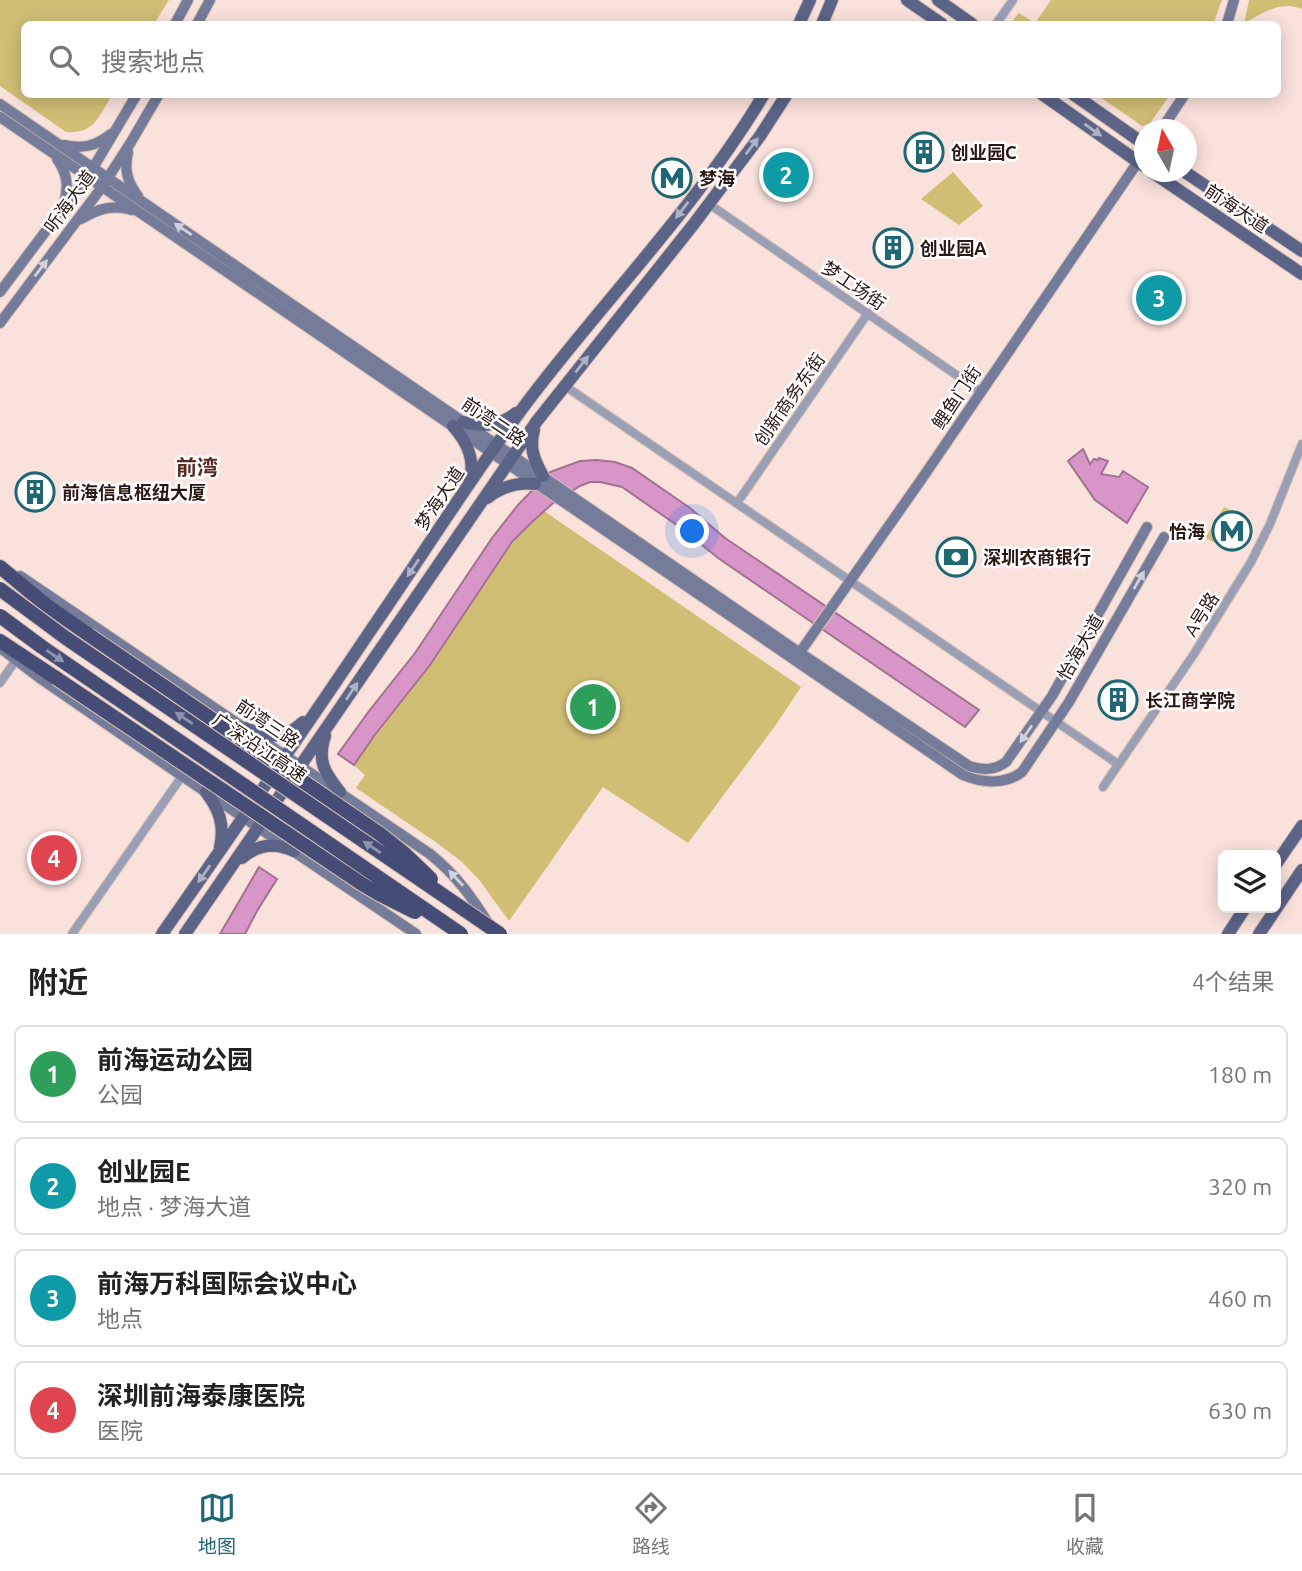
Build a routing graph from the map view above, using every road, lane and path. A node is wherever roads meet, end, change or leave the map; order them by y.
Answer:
1 (188, 0) edge
2 (210, 0) edge
3 (810, 0) edge
4 (832, 0) edge
5 (841, 0) edge
6 (907, 0) edge
7 (938, 0) edge
8 (1013, 0) edge
9 (1234, 0) edge
10 (824, 19) edge
11 (177, 21) edge
12 (199, 21) edge
13 (800, 21) edge
14 (938, 21) edge
15 (968, 21) edge
16 (998, 21) edge
17 (1228, 21) edge
18 (135, 98) edge
19 (157, 98) edge
20 (762, 98) edge
21 (784, 98) edge
22 (1048, 98) edge
23 (1079, 98) edge
24 (1182, 98) edge
25 (0, 104) edge
26 (0, 117) edge
27 (1168, 119) edge
28 (116, 131) junction
29 (1134, 137) edge
30 (131, 142) junction
31 (51, 145) junction
32 (1134, 155) edge
33 (90, 172) junction
34 (1134, 172) edge
35 (1197, 180) edge
36 (105, 182) junction
37 (1167, 182) edge
38 (709, 204) junction
39 (143, 208) junction
40 (62, 210) junction
41 (76, 222) junction
42 (1280, 236) junction
43 (1302, 244) edge
44 (1302, 251) edge
45 (1302, 274) edge
46 (0, 292) edge
47 (867, 313) junction
48 (0, 323) edge
49 (565, 386) junction
50 (981, 392) junction
51 (527, 403) junction
52 (537, 421) junction
53 (458, 424) junction
54 (1302, 444) edge
55 (494, 448) junction
56 (511, 459) junction
57 (539, 480) junction
58 (467, 488) junction
59 (737, 503) junction
60 (477, 508) junction
61 (1147, 527) dead end
62 (1164, 537) dead end
63 (0, 565) edge
64 (849, 580) junction
65 (0, 589) edge
66 (0, 616) edge
67 (0, 641) edge
68 (0, 648) edge
69 (797, 656) junction
70 (16, 660) junction
71 (0, 683) edge
72 (323, 702) junction
73 (1041, 712) junction
74 (1056, 722) junction
75 (328, 726) junction
76 (245, 728) junction
77 (286, 755) junction
78 (1118, 764) junction
79 (301, 766) junction
80 (966, 770) junction
81 (181, 776) junction
82 (1103, 787) dead end
83 (206, 792) junction
84 (340, 792) junction
85 (243, 817) junction
86 (1302, 826) edge
87 (258, 828) junction
88 (293, 851) junction
89 (218, 854) junction
90 (1281, 857) edge
91 (231, 867) junction
92 (1302, 870) edge
93 (468, 913) junction
94 (1242, 913) edge
95 (1266, 932) edge
96 (72, 934) edge
97 (162, 934) edge
98 (185, 934) edge
99 (416, 934) edge
100 (461, 934) edge
101 (497, 934) edge
102 (1228, 934) edge

1 - 11 street
2 - 12 street
3 - 13 main road
4 - 10 main road
5 - 10 main road
6 - 14 main road
7 - 15 main road
8 - 16 street
9 - 17 street
18 - 28 street, 听海大道
19 - 30 street, 听海大道
20 -> 51 main road, 梦海大道
38 -> 21 main road, 梦海大道
22 -> 32 main road
23 - 29 main road
24 - 27 street
25 - 31 street, 前湾二路
26 - 31 street, 前湾二路
28 - 31 street
28 - 33 street, 听海大道
30 - 36 street, 听海大道
30 - 39 street
31 - 33 street, 前湾二路
31 - 40 street
33 - 36 street, 前湾二路
33 - 40 street, 听海大道
34 - 50 street, 鲤鱼门街
35 - 42 main road, 前海大道
36 - 39 street, 前湾二路
36 - 41 street, 听海大道
37 - 45 main road, 前海大道
38 - 47 street, 梦工场街
49 -> 38 main road, 梦海大道
39 - 41 street
39 - 53 street, 前湾二路
40 - 46 street, 听海大道
48 -> 41 street, 听海大道
42 - 43 main road
42 - 44 main road, 前海大道
47 - 50 street, 梦工场街
47 - 59 street, 创新商务东街
49 - 52 main road, 梦海大道
49 - 59 street
50 - 64 street, 鲤鱼门街
51 - 53 main road
51 - 55 main road, 梦海大道
52 - 56 main road, 梦海大道
52 - 57 main road
53 - 55 street, 前湾二路
53 - 58 main road
54 - 78 street, A号路
55 - 56 street, 前湾二路
55 - 58 main road, 梦海大道
56 - 57 street, 前湾二路
56 - 60 main road, 梦海大道
57 - 60 main road
57 - 69 street, 前湾二路
58 -> 72 main road, 梦海大道
59 - 64 street
75 -> 60 main road, 梦海大道
61 - 73 street, 怡海大道
74 -> 62 street, 怡海大道
63 - 76 street, 前湾三路
63 - 93 highway, bridge
64 - 69 street, 鲤鱼门街
64 - 73 street
93 -> 65 highway, 广深沿江高速, bridge
66 -> 100 highway, bridge
67 - 100 highway, bridge
68 - 70 street
69 - 80 street, 前湾二路
70 - 71 street
70 - 81 street
72 - 76 main road
72 - 77 main road, 梦海大道
73 - 74 street
73 -> 80 street, 怡海大道
74 - 78 street
74 - 80 street, 怡海大道
75 - 79 main road, 梦海大道
75 - 84 main road
76 - 77 street, 前湾三路
77 - 79 street, 前湾三路
77 - 85 main road, 梦海大道
78 - 82 street, A号路
79 - 84 street, 前湾三路
79 - 87 main road, 梦海大道
81 - 83 street
81 - 96 street
83 - 85 street
83 - 89 main road
101 -> 84 street, 前湾三路
85 - 87 street
85 - 89 main road, 梦海大道
86 - 90 main road
87 - 88 street
87 - 91 main road, 梦海大道
88 - 91 main road
88 - 99 street
89 -> 97 main road, 梦海大道
91 - 98 main road, 梦海大道
92 - 95 main road
93 - 101 highway, 广深沿江高速, bridge
94 - 102 main road

